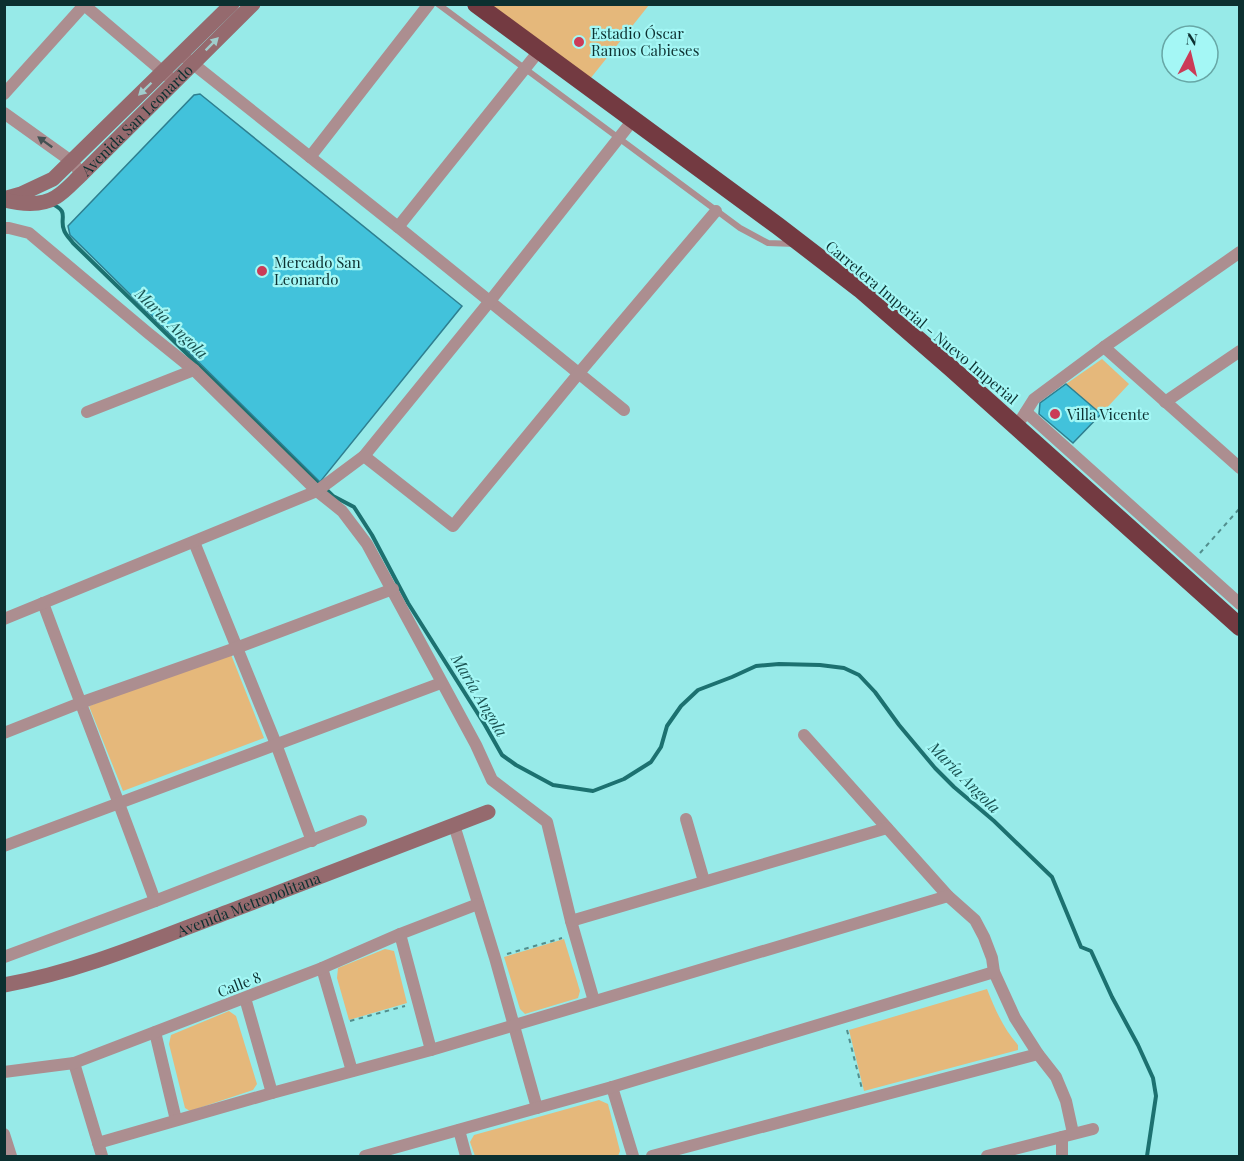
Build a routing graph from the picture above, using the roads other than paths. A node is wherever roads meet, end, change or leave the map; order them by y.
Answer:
1 (232, 4) edge
2 (253, 4) edge
3 (429, 4) edge
4 (438, 4) edge
5 (476, 4) edge
6 (84, 5) edge
7 (539, 51) junction
8 (187, 59) junction
9 (524, 69) junction
10 (169, 77) junction
11 (4, 94) edge
12 (4, 113) edge
13 (633, 120) junction
14 (618, 138) junction
15 (309, 157) junction
16 (71, 161) junction
17 (82, 174) junction
18 (4, 199) edge
19 (717, 211) junction
20 (398, 227) junction
21 (4, 228) edge
22 (802, 244) junction
23 (1239, 252) edge
24 (490, 301) junction
25 (1104, 347) junction
26 (1239, 352) edge
27 (194, 370) junction
28 (579, 373) junction
29 (1166, 402) junction
30 (624, 410) dead end
31 (87, 412) dead end
32 (1021, 419) junction
33 (364, 456) junction
34 (1239, 468) edge
35 (322, 488) junction
36 (194, 542) junction
37 (393, 589) junction
38 (43, 603) junction
39 (1239, 604) edge
40 (4, 619) edge
41 (1239, 627) edge
42 (236, 648) junction
43 (441, 683) junction
44 (80, 703) junction
45 (4, 733) edge
46 (804, 735) dead end
47 (276, 744) junction
48 (120, 804) junction
49 (488, 812) dead end
50 (686, 819) dead end
51 (361, 821) dead end
52 (454, 825) junction
53 (887, 828) junction
54 (312, 841) junction
55 (4, 846) edge
56 (704, 882) junction
57 (948, 896) junction
58 (155, 901) junction
59 (478, 903) junction
60 (571, 921) junction
61 (400, 934) junction
62 (4, 957) edge
63 (322, 968) junction
64 (994, 972) junction
65 (4, 985) edge
66 (245, 998) junction
67 (594, 1001) junction
68 (514, 1026) junction
69 (155, 1032) junction
70 (431, 1050) junction
71 (1038, 1054) junction
72 (74, 1063) junction
73 (352, 1071) junction
74 (4, 1072) edge
75 (612, 1087) junction
76 (272, 1093) junction
77 (537, 1108) junction
78 (176, 1120) junction
79 (1094, 1129) dead end
80 (459, 1130) junction
81 (4, 1134) edge
82 (1067, 1135) junction
83 (98, 1143) junction
84 (11, 1156) edge
85 (102, 1156) edge
86 (365, 1156) edge
87 (466, 1156) edge
88 (633, 1156) edge
89 (652, 1156) edge
90 (987, 1156) edge
91 (1062, 1156) edge

1 - 8 street, Avenida San Leonardo
8 -> 2 street, Avenida San Leonardo
3 - 15 street
4 - 9 lane
5 - 7 highway, Carretera Imperial - Nuevo Imperial
6 - 10 street
6 - 11 street
7 - 9 street
7 - 13 highway, Carretera Imperial - Nuevo Imperial
8 - 10 street, Avenida San Leonardo
8 - 15 street
9 - 14 lane
9 - 20 street
10 -> 16 street, Avenida San Leonardo
10 - 17 street, Avenida San Leonardo
16 -> 12 street
13 - 14 street
13 - 22 highway, Carretera Imperial - Nuevo Imperial
14 - 19 lane
14 - 24 street
15 - 20 street
16 - 17 street
16 - 18 street, Avenida San Leonardo
17 - 18 street, Avenida San Leonardo
19 - 22 lane
19 - 28 street
20 - 24 street
21 - 27 street
22 - 32 highway, Carretera Imperial - Nuevo Imperial
23 - 25 street
24 - 28 street
24 - 33 street
25 - 29 street
25 - 32 street
26 - 29 street
27 - 31 street
27 - 35 street
28 - 30 street
28 - 33 street
29 - 34 street
32 - 39 street
32 - 41 highway, Carretera Imperial - Nuevo Imperial
33 - 35 street
35 - 36 street
35 - 37 street
36 - 38 street
36 - 42 street
37 - 42 street
37 - 43 street
38 - 40 street
38 - 44 street
42 - 44 street
42 - 47 street
43 - 47 street
43 - 60 street
44 - 45 street
44 - 48 street
46 - 53 street
47 - 48 street
47 - 54 street
48 - 55 street
48 - 58 street
49 - 52 street, Avenida Metropolitana
50 - 56 street
51 - 54 street
52 - 59 street
52 - 65 street, Avenida Metropolitana
53 - 56 street
53 - 57 street
54 - 58 street
56 - 60 street
57 - 64 street
57 - 67 street
58 - 62 street
59 - 61 street, Calle 8
59 - 68 street
60 - 67 street
61 - 63 street, Calle 8
61 - 70 street
63 - 66 street, Calle 8
63 - 73 street
64 - 71 street
64 - 75 street
66 - 69 street, Calle 8
66 - 76 street
67 - 68 street
68 - 70 street
68 - 77 street
69 - 72 street, Calle 8
69 - 78 street
70 - 73 street
71 - 82 street
71 - 89 street
72 - 74 street, Calle 8
72 - 83 street
73 - 76 street
75 - 77 street
75 - 88 street
76 - 78 street
77 - 80 street
78 - 83 street
79 - 82 street
80 - 86 street
80 - 87 street
81 - 84 street
82 - 90 street
82 - 91 street
83 - 85 street

